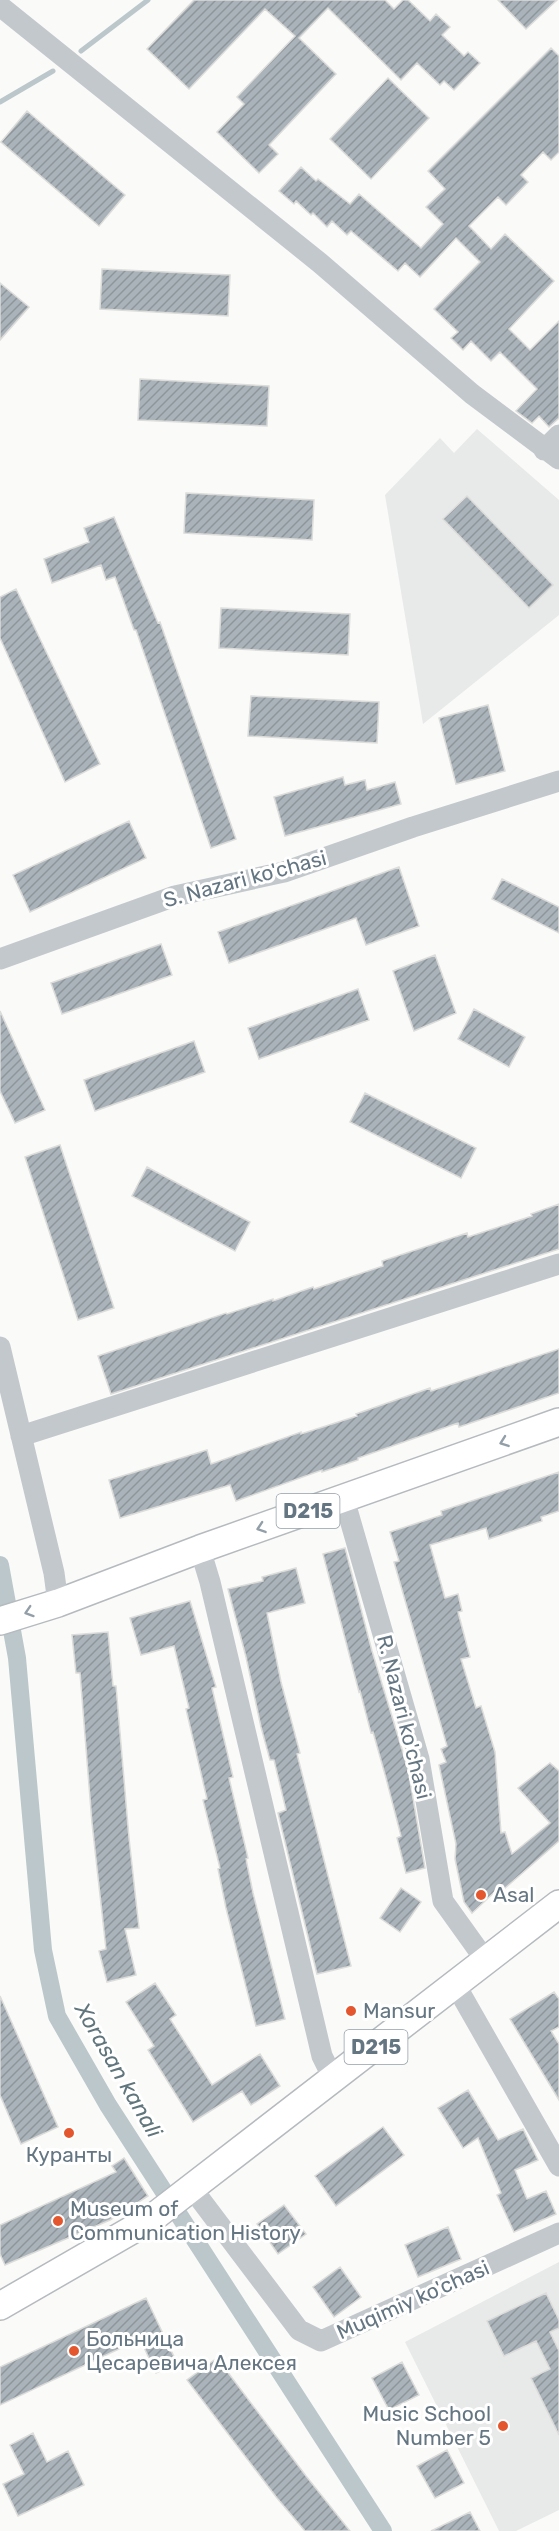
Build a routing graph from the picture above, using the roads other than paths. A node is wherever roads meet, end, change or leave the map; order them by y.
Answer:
1 (0, 6) edge
2 (559, 435) edge
3 (552, 454) edge
4 (559, 781) edge
5 (0, 959) edge
6 (559, 1264) edge
7 (0, 1347) edge
8 (559, 1422) edge
9 (21, 1436) junction
10 (344, 1499) junction
11 (201, 1549) junction
12 (58, 1602) junction
13 (0, 1621) edge
14 (559, 1904) edge
15 (486, 1961) junction
16 (455, 1984) junction
17 (334, 2080) junction
18 (559, 2166) edge
19 (191, 2187) junction
20 (559, 2233) edge
21 (1, 2303) edge

1 - 3 street
2 - 3 street
4 - 5 street, S. Nazari ko'chasi
6 - 9 street
7 - 9 street
8 -> 10 main road, D215
9 - 12 street
10 -> 11 main road, D215
10 - 15 street, R. Nazari ko'chasi
11 - 12 main road, D215
11 - 17 street
12 -> 13 main road, D215
14 - 15 main road, D215
15 - 16 main road, D215
16 - 17 main road, D215
16 - 18 street
17 - 19 main road, D215
19 - 20 street, Muqimiy ko'chasi
19 - 21 main road, D215

